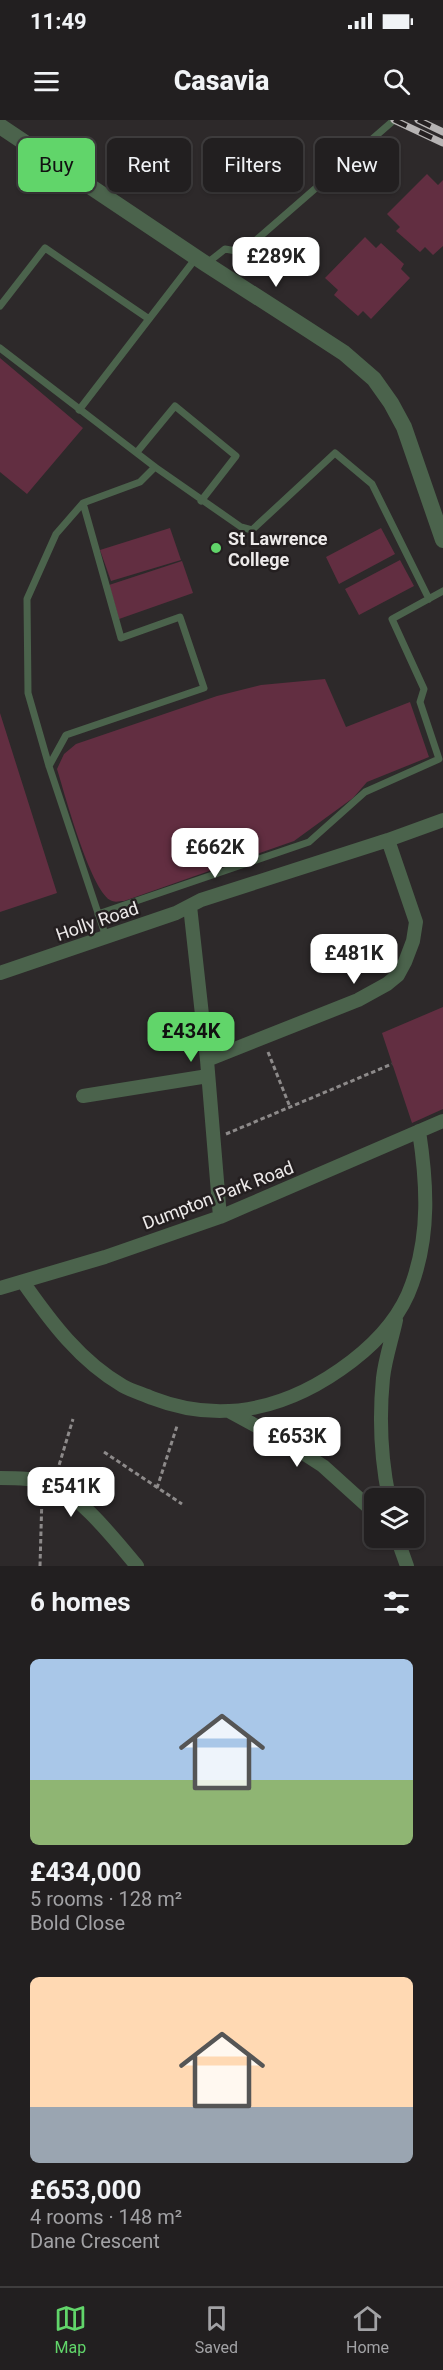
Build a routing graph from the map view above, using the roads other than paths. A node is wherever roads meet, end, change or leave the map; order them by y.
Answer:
1 (394, 120) edge
2 (0, 126) edge
3 (201, 261) junction
4 (0, 306) edge
5 (149, 318) junction
6 (0, 348) edge
7 (79, 410) junction
8 (137, 453) junction
9 (155, 467) junction
10 (201, 501) junction
11 (82, 503) junction
12 (438, 508) edge
13 (443, 540) edge
14 (443, 591) edge
15 (429, 599) junction
16 (49, 766) junction
17 (443, 820) edge
18 (388, 840) junction
19 (190, 906) junction
20 (98, 914) junction
21 (106, 937) junction
22 (0, 973) edge
23 (207, 1060) junction
24 (208, 1076) junction
25 (83, 1096) dead end
26 (443, 1121) edge
27 (419, 1131) junction
28 (220, 1217) junction
29 (23, 1282) junction
30 (0, 1288) edge
31 (398, 1315) junction
32 (229, 1411) junction
33 (0, 1478) edge
34 (387, 1488) edge
35 (364, 1502) edge
36 (401, 1548) edge
37 (137, 1566) edge
38 (407, 1566) edge

1 - 3 lane
2 - 3 street
3 - 5 lane
3 - 12 street
4 - 5 lane
5 - 7 lane
6 - 7 lane
7 - 8 lane
8 - 9 lane
8 - 10 lane
9 - 10 lane
9 - 11 lane
10 - 15 lane
11 - 16 lane
11 - 16 lane
12 - 13 street
14 - 15 lane
15 - 20 lane
16 - 20 lane
17 - 18 street, Holly Road
18 - 19 street, Holly Road
18 - 23 street
19 - 21 street, Holly Road
19 - 23 street
20 - 21 lane
21 - 22 street, Holly Road
23 - 24 street
24 - 25 street
24 - 28 street
26 - 27 street, Dumpton Park Road
27 - 28 street, Dumpton Park Road
27 - 31 street
28 - 29 street, Dumpton Park Road
29 - 30 street, Dumpton Park Road
29 - 32 street
31 - 32 street
31 - 34 street
32 - 35 street
33 - 37 street
36 - 38 street

